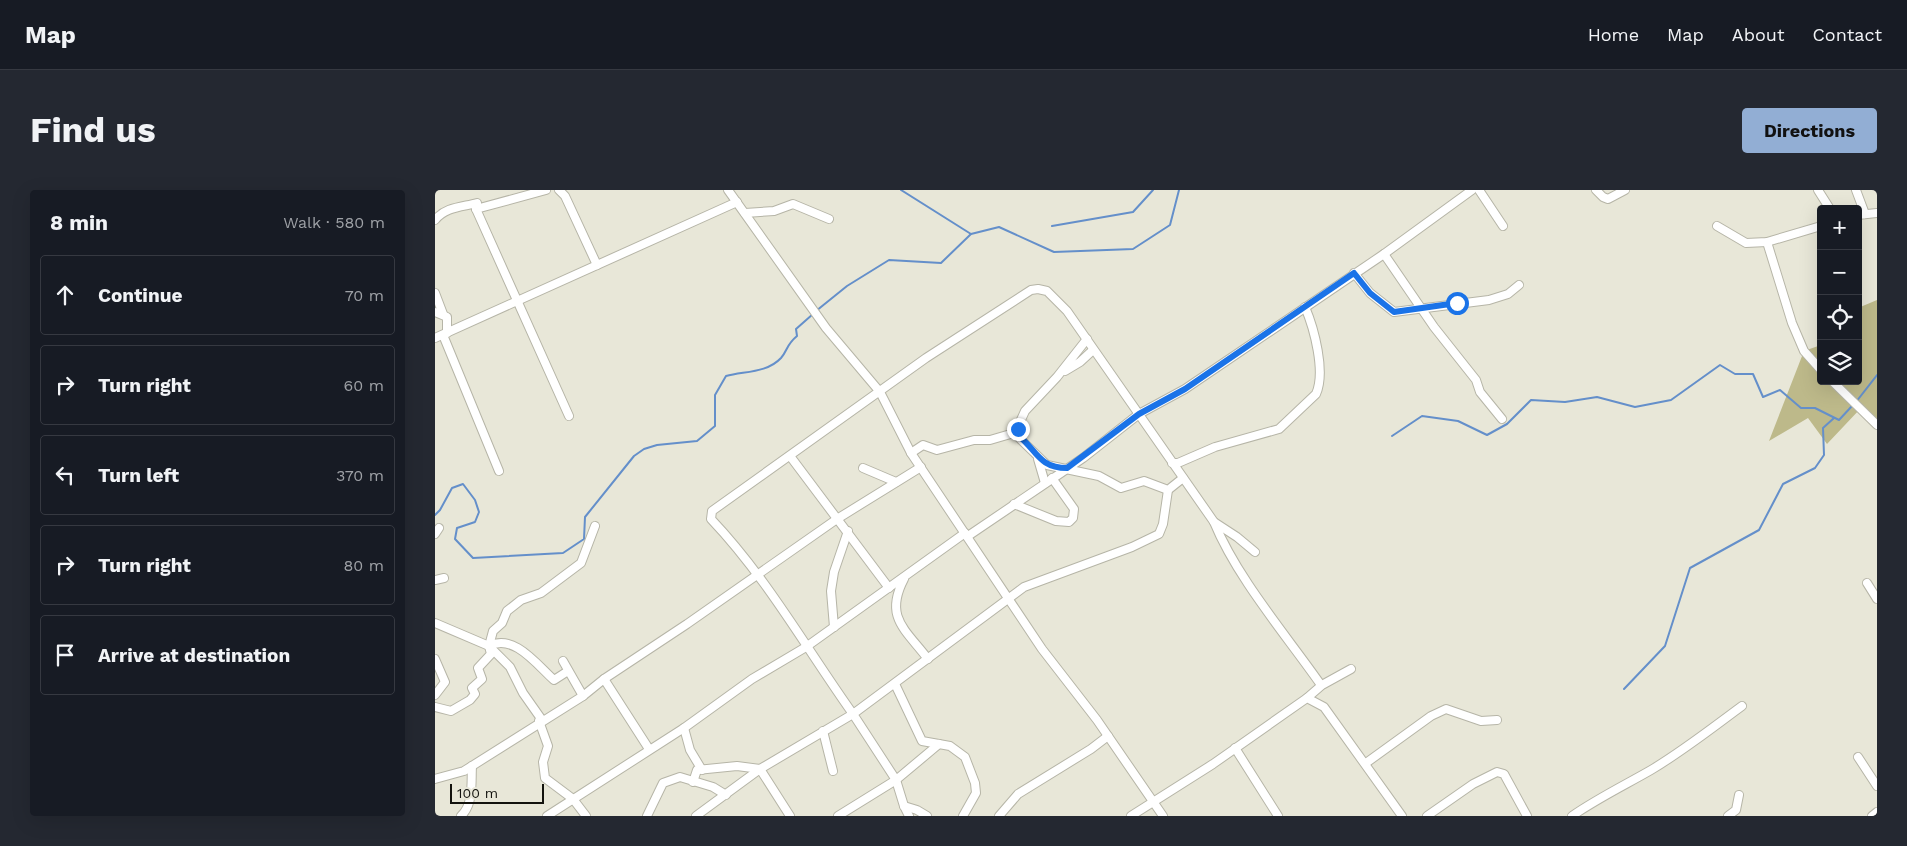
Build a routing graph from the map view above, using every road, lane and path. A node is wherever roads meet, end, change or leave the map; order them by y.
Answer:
1 (546, 190) edge
2 (559, 190) edge
3 (728, 190) edge
4 (1472, 190) edge
5 (1479, 190) edge
6 (1596, 190) edge
7 (1625, 190) edge
8 (1818, 190) edge
9 (1856, 190) edge
10 (737, 202) junction
11 (1827, 205) edge
12 (1860, 205) edge
13 (476, 209) junction
14 (745, 213) junction
15 (1877, 213) edge
16 (1862, 214) edge
17 (829, 219) dead end
18 (435, 220) edge
19 (1503, 226) dead end
20 (1717, 226) dead end
21 (1817, 227) edge
22 (1767, 242) junction
23 (1384, 254) junction
24 (597, 265) junction
25 (1354, 273) junction
26 (1519, 285) dead end
27 (435, 293) edge
28 (519, 300) junction
29 (1305, 307) junction
30 (1423, 310) junction
31 (439, 313) edge
32 (445, 334) junction
33 (435, 338) edge
34 (1087, 339) junction
35 (1093, 350) junction
36 (1817, 366) edge
37 (1057, 377) junction
38 (1836, 385) edge
39 (880, 392) junction
40 (1139, 414) junction
41 (569, 416) dead end
42 (1502, 419) dead end
43 (1877, 424) edge
44 (1015, 433) junction
45 (911, 452) junction
46 (791, 456) junction
47 (1037, 456) junction
48 (1172, 463) junction
49 (921, 467) junction
50 (863, 468) dead end
51 (1067, 468) junction
52 (499, 471) dead end
53 (1052, 478) junction
54 (1183, 478) junction
55 (896, 482) junction
56 (1045, 483) junction
57 (1168, 490) junction
58 (1014, 504) junction
59 (837, 519) junction
60 (1214, 522) junction
61 (595, 526) dead end
62 (848, 532) junction
63 (967, 534) junction
64 (1255, 552) dead end
65 (758, 574) junction
66 (905, 577) junction
67 (444, 578) dead end
68 (435, 580) edge
69 (1867, 583) dead end
70 (889, 588) junction
71 (1009, 598) junction
72 (1877, 599) edge
73 (435, 624) edge
74 (834, 627) junction
75 (489, 646) junction
76 (806, 647) junction
77 (928, 659) junction
78 (435, 660) edge
79 (563, 661) dead end
80 (1351, 669) dead end
81 (568, 670) junction
82 (604, 679) junction
83 (895, 684) junction
84 (1321, 686) junction
85 (435, 695) edge
86 (583, 696) junction
87 (1307, 698) junction
88 (1742, 706) dead end
89 (435, 708) edge
90 (853, 714) junction
91 (1497, 720) dead end
92 (541, 721) junction
93 (684, 728) junction
94 (823, 730) junction
95 (1107, 736) junction
96 (939, 744) junction
97 (1235, 748) junction
98 (649, 749) junction
99 (1858, 757) dead end
100 (1366, 763) junction
101 (471, 766) junction
102 (760, 769) junction
103 (703, 770) junction
104 (833, 771) dead end
105 (435, 779) edge
106 (896, 780) junction
107 (693, 782) junction
108 (1877, 786) edge
109 (1739, 794) dead end
110 (725, 795) junction
111 (573, 799) junction
112 (1154, 802) junction
113 (904, 806) junction
114 (1877, 812) edge
115 (461, 816) edge
116 (547, 816) edge
117 (586, 816) edge
118 (647, 816) edge
119 (696, 816) edge
120 (790, 816) edge
121 (838, 816) edge
122 (909, 816) edge
123 (927, 816) edge
124 (963, 816) edge
125 (999, 816) edge
126 (1131, 816) edge
127 (1163, 816) edge
128 (1278, 816) edge
129 (1403, 816) edge
130 (1427, 816) edge
131 (1527, 816) edge
132 (1572, 816) edge
133 (1728, 816) edge
134 (1872, 816) edge

1 - 13 street
2 - 24 street
3 - 10 street
4 - 23 street
5 - 19 street
6 - 7 street
8 - 11 street
9 - 12 street
10 - 14 street
10 - 24 street
13 - 18 street
13 - 28 street
14 - 17 street
14 - 39 street
15 - 16 street
20 - 22 street
21 - 22 street
22 - 36 street
23 - 25 street
23 - 30 street
24 - 28 street
25 - 29 street
25 - 30 street
26 - 30 street
27 - 31 street
28 - 32 street
28 - 41 street
29 - 40 street
29 - 48 street
30 - 42 street
31 - 32 street
32 - 33 street
32 - 52 street
34 - 35 street
34 - 37 street
34 - 39 street
35 - 37 street
35 - 40 street
37 - 44 street
38 - 43 street
39 - 45 street
39 - 46 street
40 - 48 street
40 - 51 street
44 - 45 street
44 - 47 street
45 - 49 street
46 - 59 street
46 - 65 street
47 - 51 street
47 - 56 street
48 - 54 street
49 - 55 street
49 - 63 street
50 - 55 street
51 - 53 street
51 - 57 street
53 - 56 street
53 - 58 street
54 - 57 street
54 - 60 street
55 - 59 street
56 - 58 street
57 - 71 street
58 - 63 street
59 - 62 street
59 - 65 street
60 - 64 street
60 - 84 street
61 - 75 street
62 - 70 street
62 - 74 street
63 - 66 street
63 - 71 street
65 - 76 street
65 - 82 street
66 - 70 street
66 - 77 street
67 - 68 street
69 - 72 street
70 - 74 street
71 - 77 street
71 - 95 street
73 - 75 street
74 - 76 street
75 - 81 street
75 - 89 street
75 - 92 street
76 - 90 street
76 - 93 street
77 - 83 street
78 - 85 street
79 - 81 street
80 - 84 street
81 - 86 street
82 - 86 street
82 - 98 street
83 - 90 street
83 - 96 street
84 - 87 street
86 - 92 street
87 - 97 street
87 - 100 street
88 - 132 street
90 - 94 street
90 - 106 street
91 - 100 street
92 - 101 street
92 - 111 street
93 - 98 street
93 - 103 street
94 - 102 street
94 - 104 street
95 - 112 street
95 - 125 street
96 - 106 street
96 - 124 street
97 - 112 street
97 - 128 street
98 - 111 street
99 - 108 street
100 - 129 street
101 - 105 street
101 - 115 street
102 - 103 street
102 - 110 street
102 - 120 street
103 - 107 street
106 - 113 street
106 - 121 street
107 - 110 street
107 - 118 street
109 - 133 street
110 - 119 street
111 - 116 street
111 - 117 street
112 - 126 street
112 - 127 street
113 - 122 street
113 - 123 street
114 - 134 street
130 - 131 street

